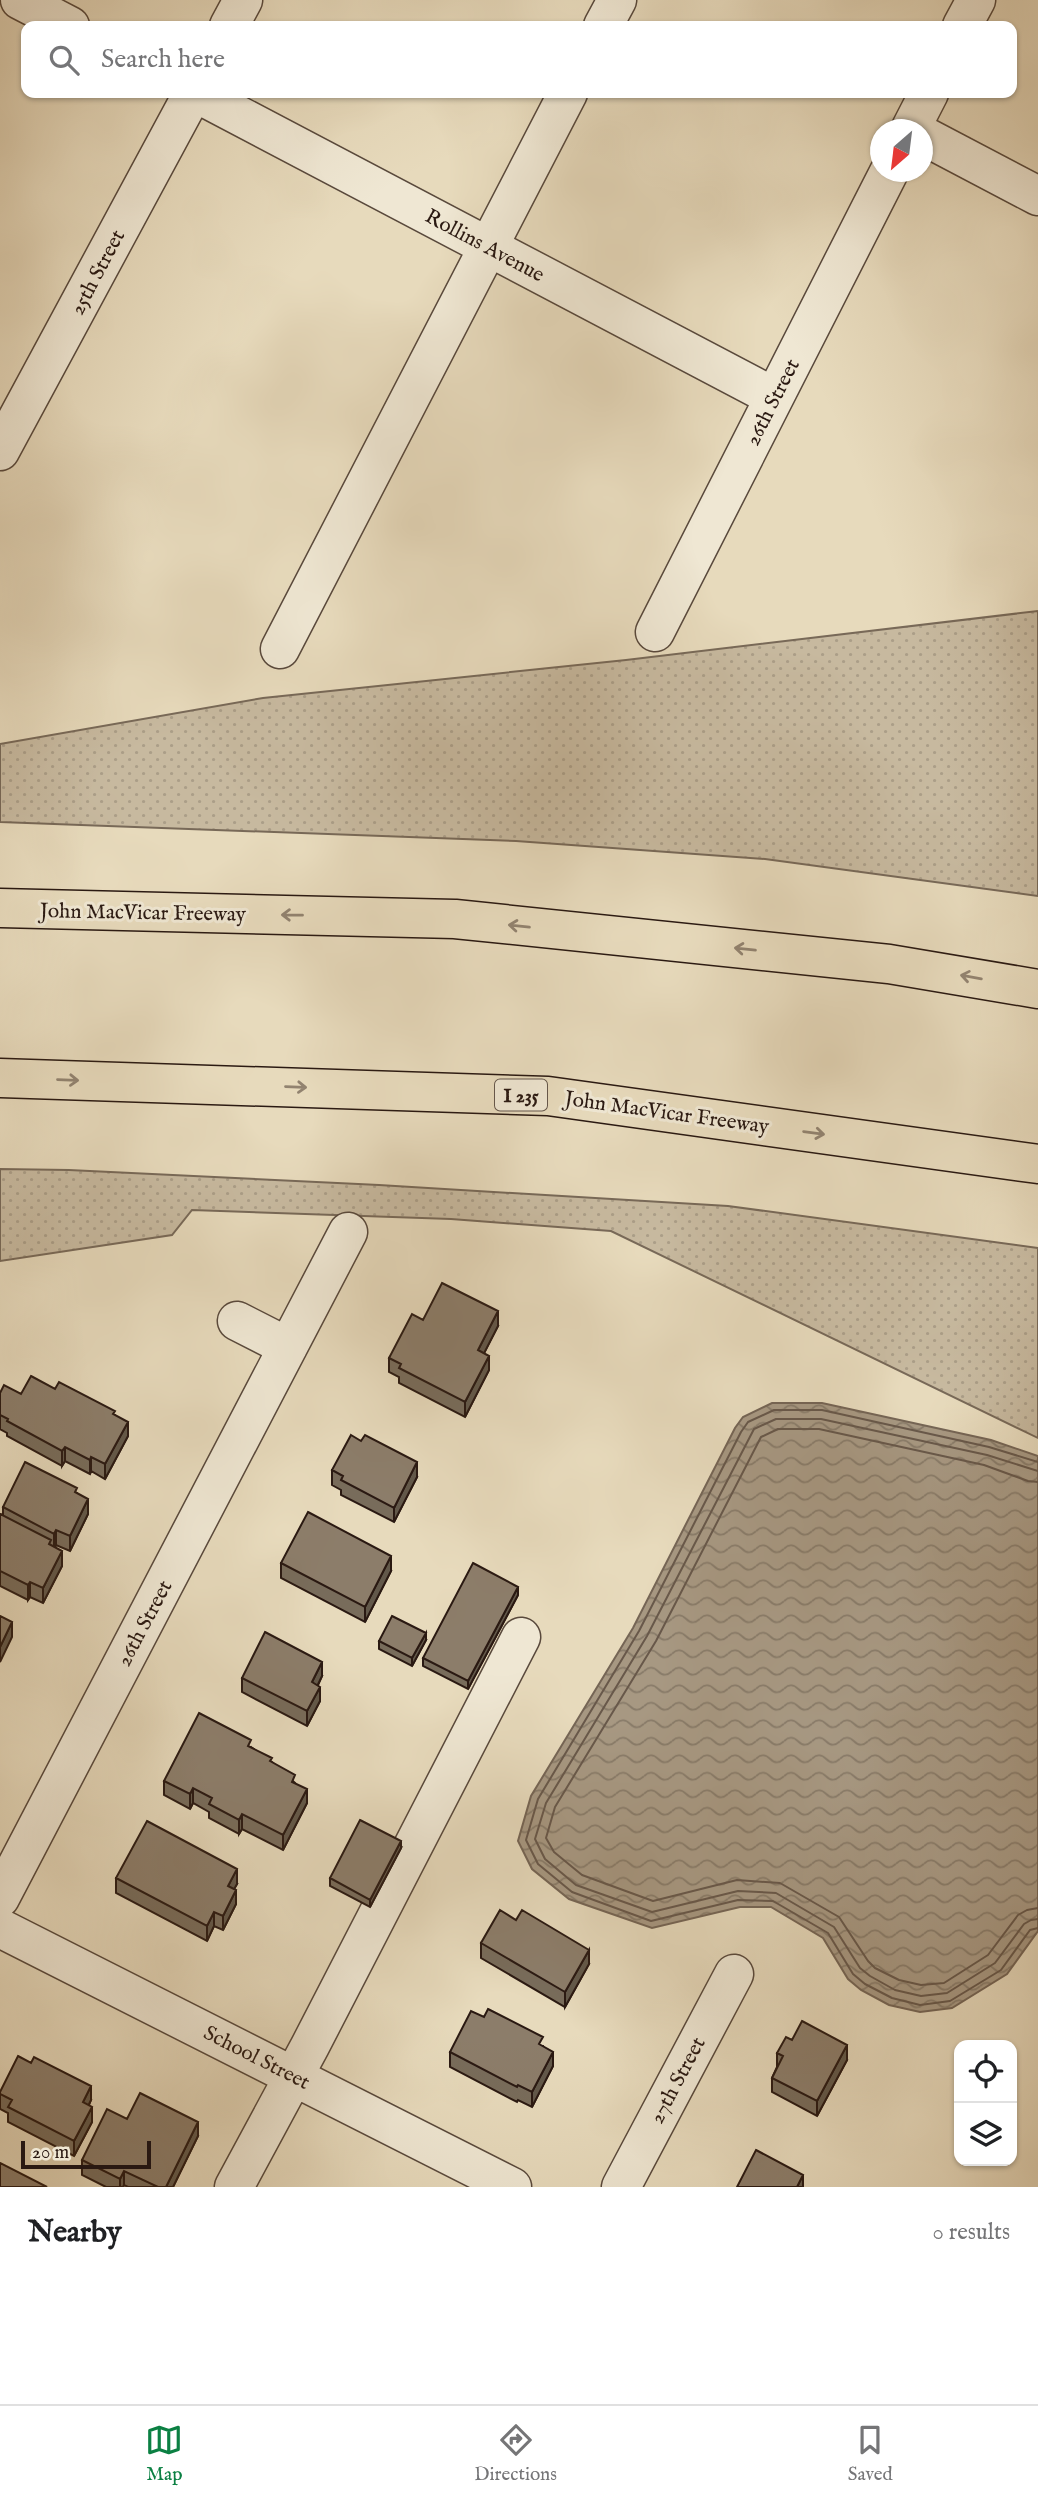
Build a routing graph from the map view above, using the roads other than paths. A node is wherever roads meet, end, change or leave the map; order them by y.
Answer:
1 (20, 0) edge
2 (243, 0) edge
3 (617, 0) edge
4 (976, 0) edge
5 (60, 21) edge
6 (232, 21) edge
7 (606, 21) edge
8 (965, 21) edge
9 (192, 98) edge
10 (205, 98) edge
11 (565, 98) edge
12 (926, 98) edge
13 (916, 119) edge
14 (933, 141) edge
15 (884, 182) edge
16 (1038, 196) edge
17 (489, 247) junction
18 (774, 397) junction
19 (0, 451) edge
20 (655, 632) dead end
21 (280, 649) dead end
22 (0, 908) edge
23 (1038, 989) edge
24 (0, 1078) edge
25 (1038, 1164) edge
26 (348, 1232) dead end
27 (237, 1321) dead end
28 (288, 1347) junction
29 (521, 1637) dead end
30 (0, 1898) edge
31 (0, 1928) edge
32 (734, 1974) dead end
33 (295, 2076) junction
34 (234, 2187) edge
35 (512, 2187) edge
36 (621, 2187) edge

1 - 5 street
2 - 6 street
3 - 7 street
4 - 8 street
9 - 19 street, 25th Street
10 - 17 street, Rollins Avenue
11 - 17 street
12 - 13 street
14 - 16 street
15 - 18 street, 26th Street
17 - 18 street, Rollins Avenue
17 - 21 street
18 - 20 street, 26th Street
23 -> 22 highway, John MacVicar Freeway
24 -> 25 highway, John MacVicar Freeway / I 235
26 - 28 street, 26th Street
27 - 28 street
28 - 30 street, 26th Street
29 - 33 street
31 - 33 street, School Street
32 - 36 street, 27th Street
33 - 34 street
33 - 35 street, School Street

